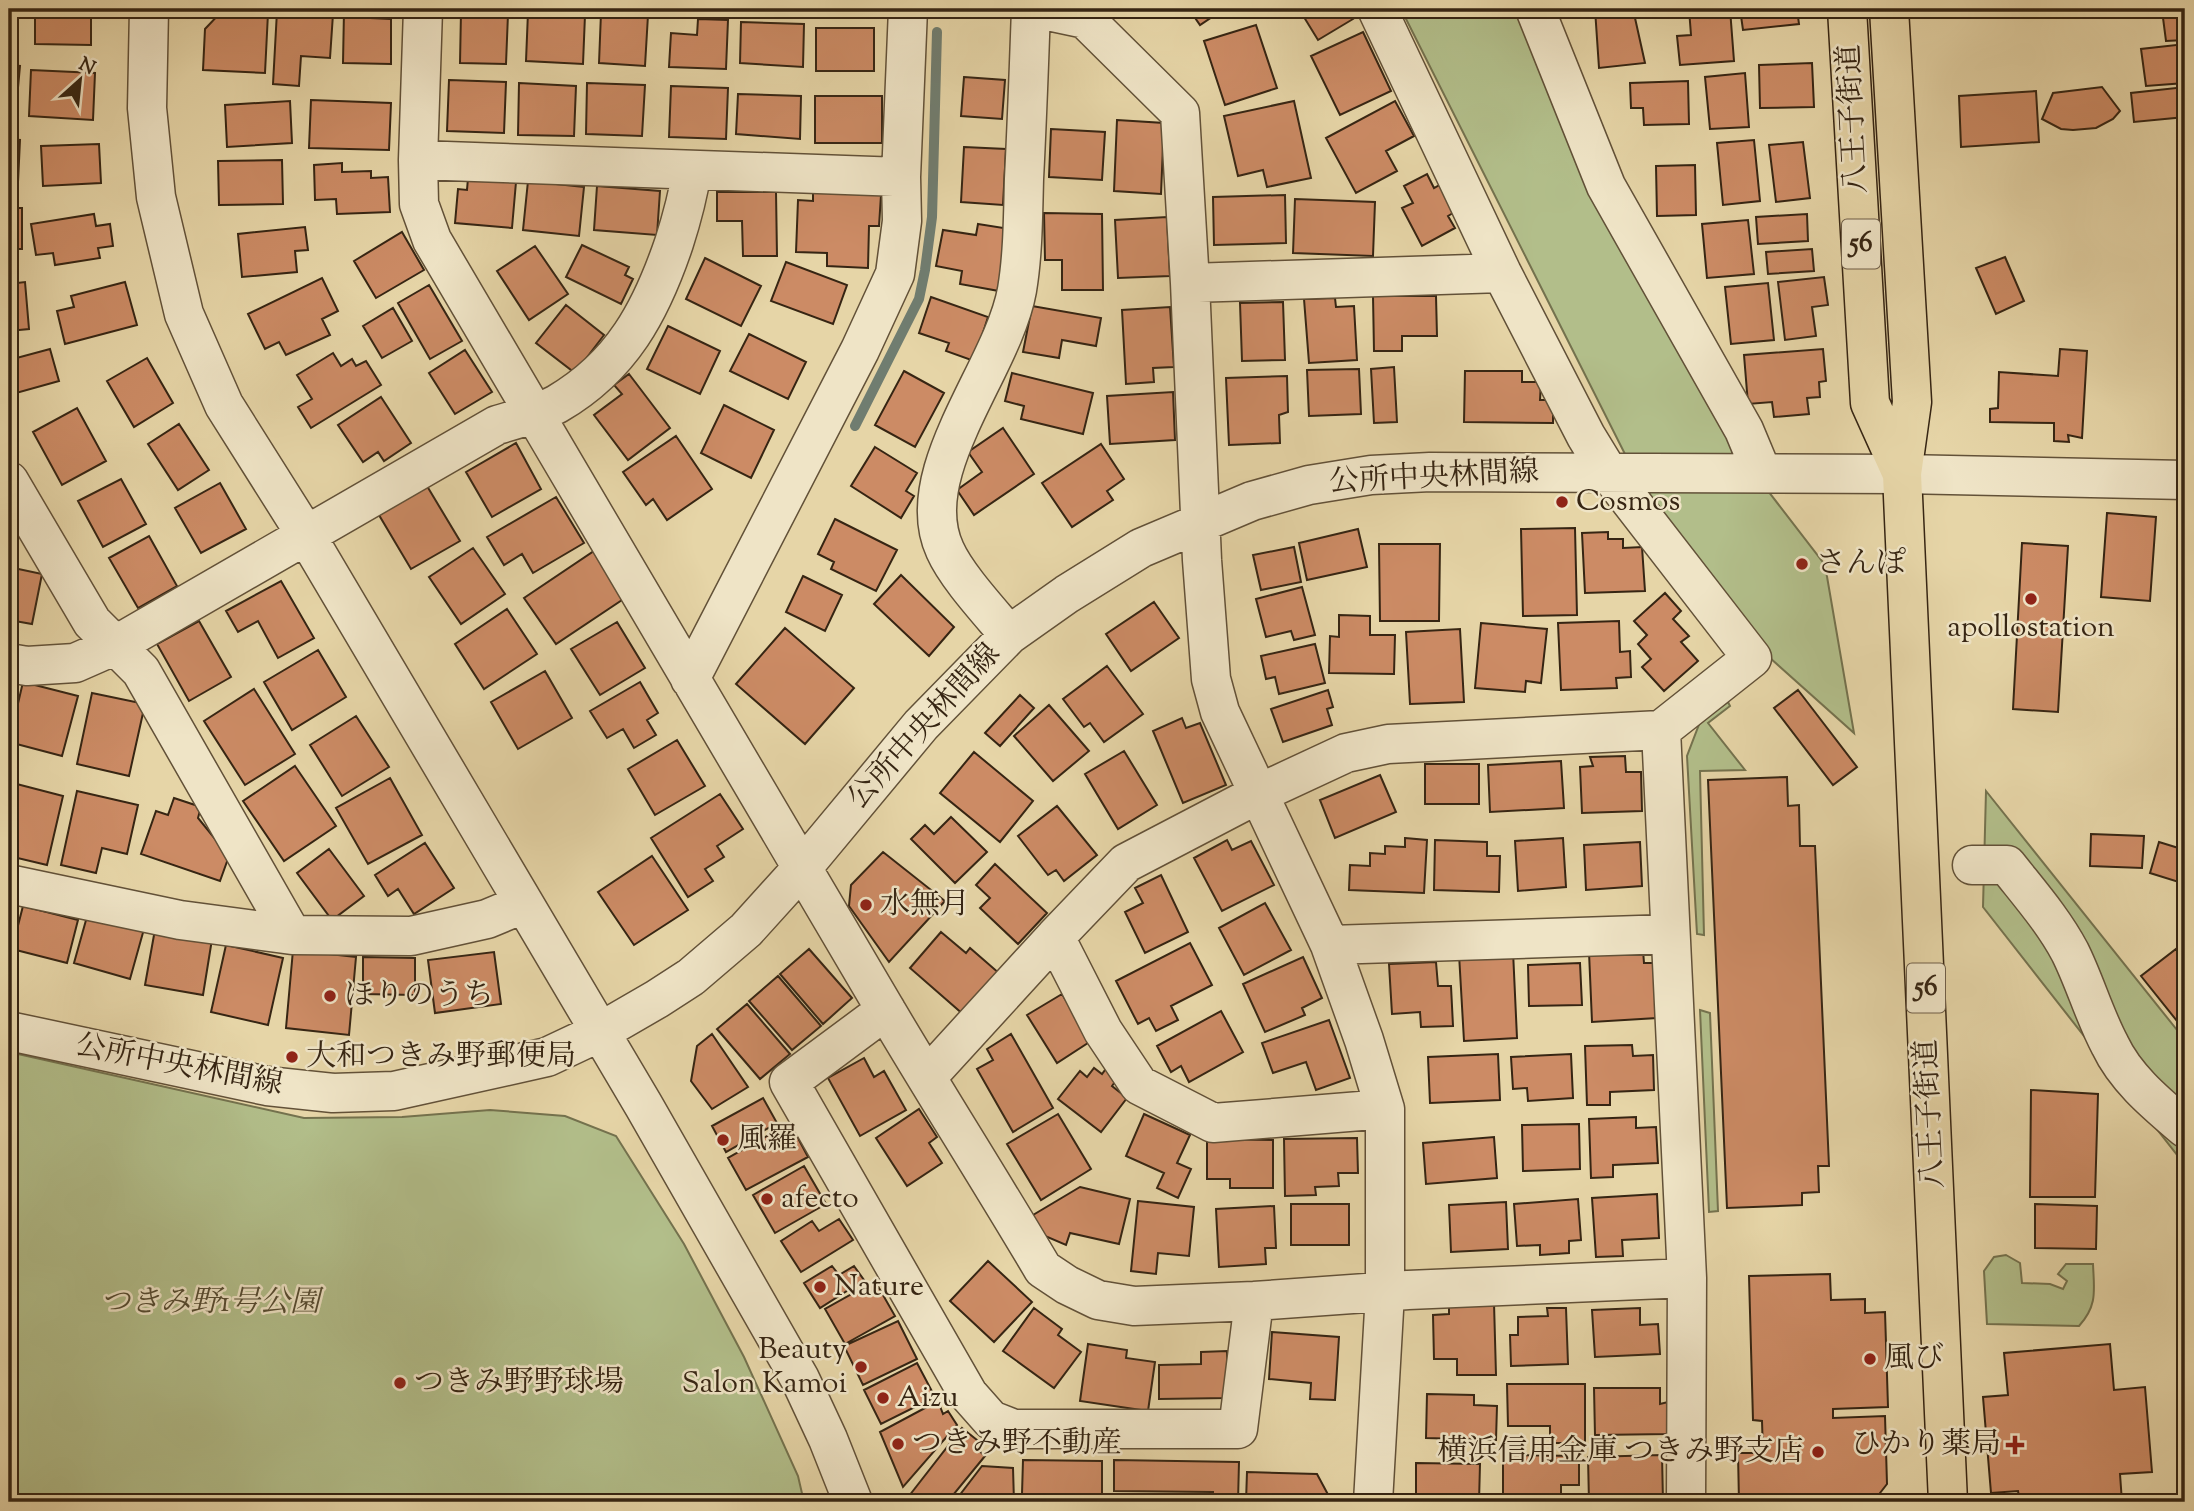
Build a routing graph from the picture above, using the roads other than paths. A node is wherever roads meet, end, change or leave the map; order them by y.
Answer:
1 (149, 9) edge
2 (423, 9) edge
3 (908, 9) edge
4 (1031, 9) edge
5 (1038, 9) edge
6 (1377, 9) edge
7 (1535, 9) edge
8 (1847, 9) edge
9 (1889, 9) edge
10 (418, 160) junction
11 (692, 170) junction
12 (901, 177) junction
13 (1502, 273) junction
14 (1190, 283) junction
15 (535, 412) junction
16 (1608, 472) junction
17 (1762, 473) junction
18 (1902, 474) junction
19 (2185, 480) edge
20 (9, 481) edge
21 (1200, 521) junction
22 (306, 535) junction
23 (1009, 635) junction
24 (116, 645) junction
25 (9, 663) edge
26 (690, 679) junction
27 (1661, 730) junction
28 (1260, 793) junction
29 (1972, 864) dead end
30 (803, 867) junction
31 (9, 884) edge
32 (523, 904) junction
33 (1670, 934) junction
34 (292, 935) junction
35 (1055, 937) junction
36 (1330, 945) junction
37 (886, 1010) junction
38 (9, 1031) edge
39 (600, 1032) junction
40 (927, 1077) junction
41 (1385, 1109) junction
42 (2185, 1128) edge
43 (1687, 1278) junction
44 (1385, 1293) junction
45 (1254, 1301) junction
46 (853, 1502) edge
47 (1373, 1502) edge
48 (1686, 1502) edge
49 (1948, 1502) edge

1 - 22 street
2 - 10 street
3 - 12 street
4 - 23 street
5 - 14 street
6 - 13 street
7 - 17 street
8 - 18 main road, 八王子街道 / 56
9 - 18 main road, 八王子街道 / 56
10 - 11 street
10 - 15 street
11 - 12 street
11 - 15 street
12 - 26 street
13 - 14 street
13 - 16 street
14 - 21 street
15 - 22 street
15 - 26 street
16 - 17 street, 公所中央林間線
16 - 21 street, 公所中央林間線
16 - 27 street
17 - 18 street, 公所中央林間線
18 - 19 street, 公所中央林間線
18 - 49 main road, 八王子街道 / 56
20 - 24 street
21 - 23 street, 公所中央林間線
21 - 28 street
22 - 24 street
22 - 32 street
23 - 30 street, 公所中央林間線
24 - 25 street
24 - 34 street
26 - 30 street
27 - 28 street
27 - 33 street
28 - 35 street
28 - 36 street
29 - 42 street
30 - 37 street
30 - 39 street, 公所中央林間線
31 - 34 street
32 - 34 street
32 - 39 street
33 - 36 street
33 - 43 street
35 - 40 street
35 - 41 street
36 - 41 street
37 - 40 street
37 - 45 street
38 - 39 street, 公所中央林間線
39 - 46 street
40 - 45 street
41 - 44 street
43 - 44 street
43 - 48 street
44 - 45 street
44 - 47 street

